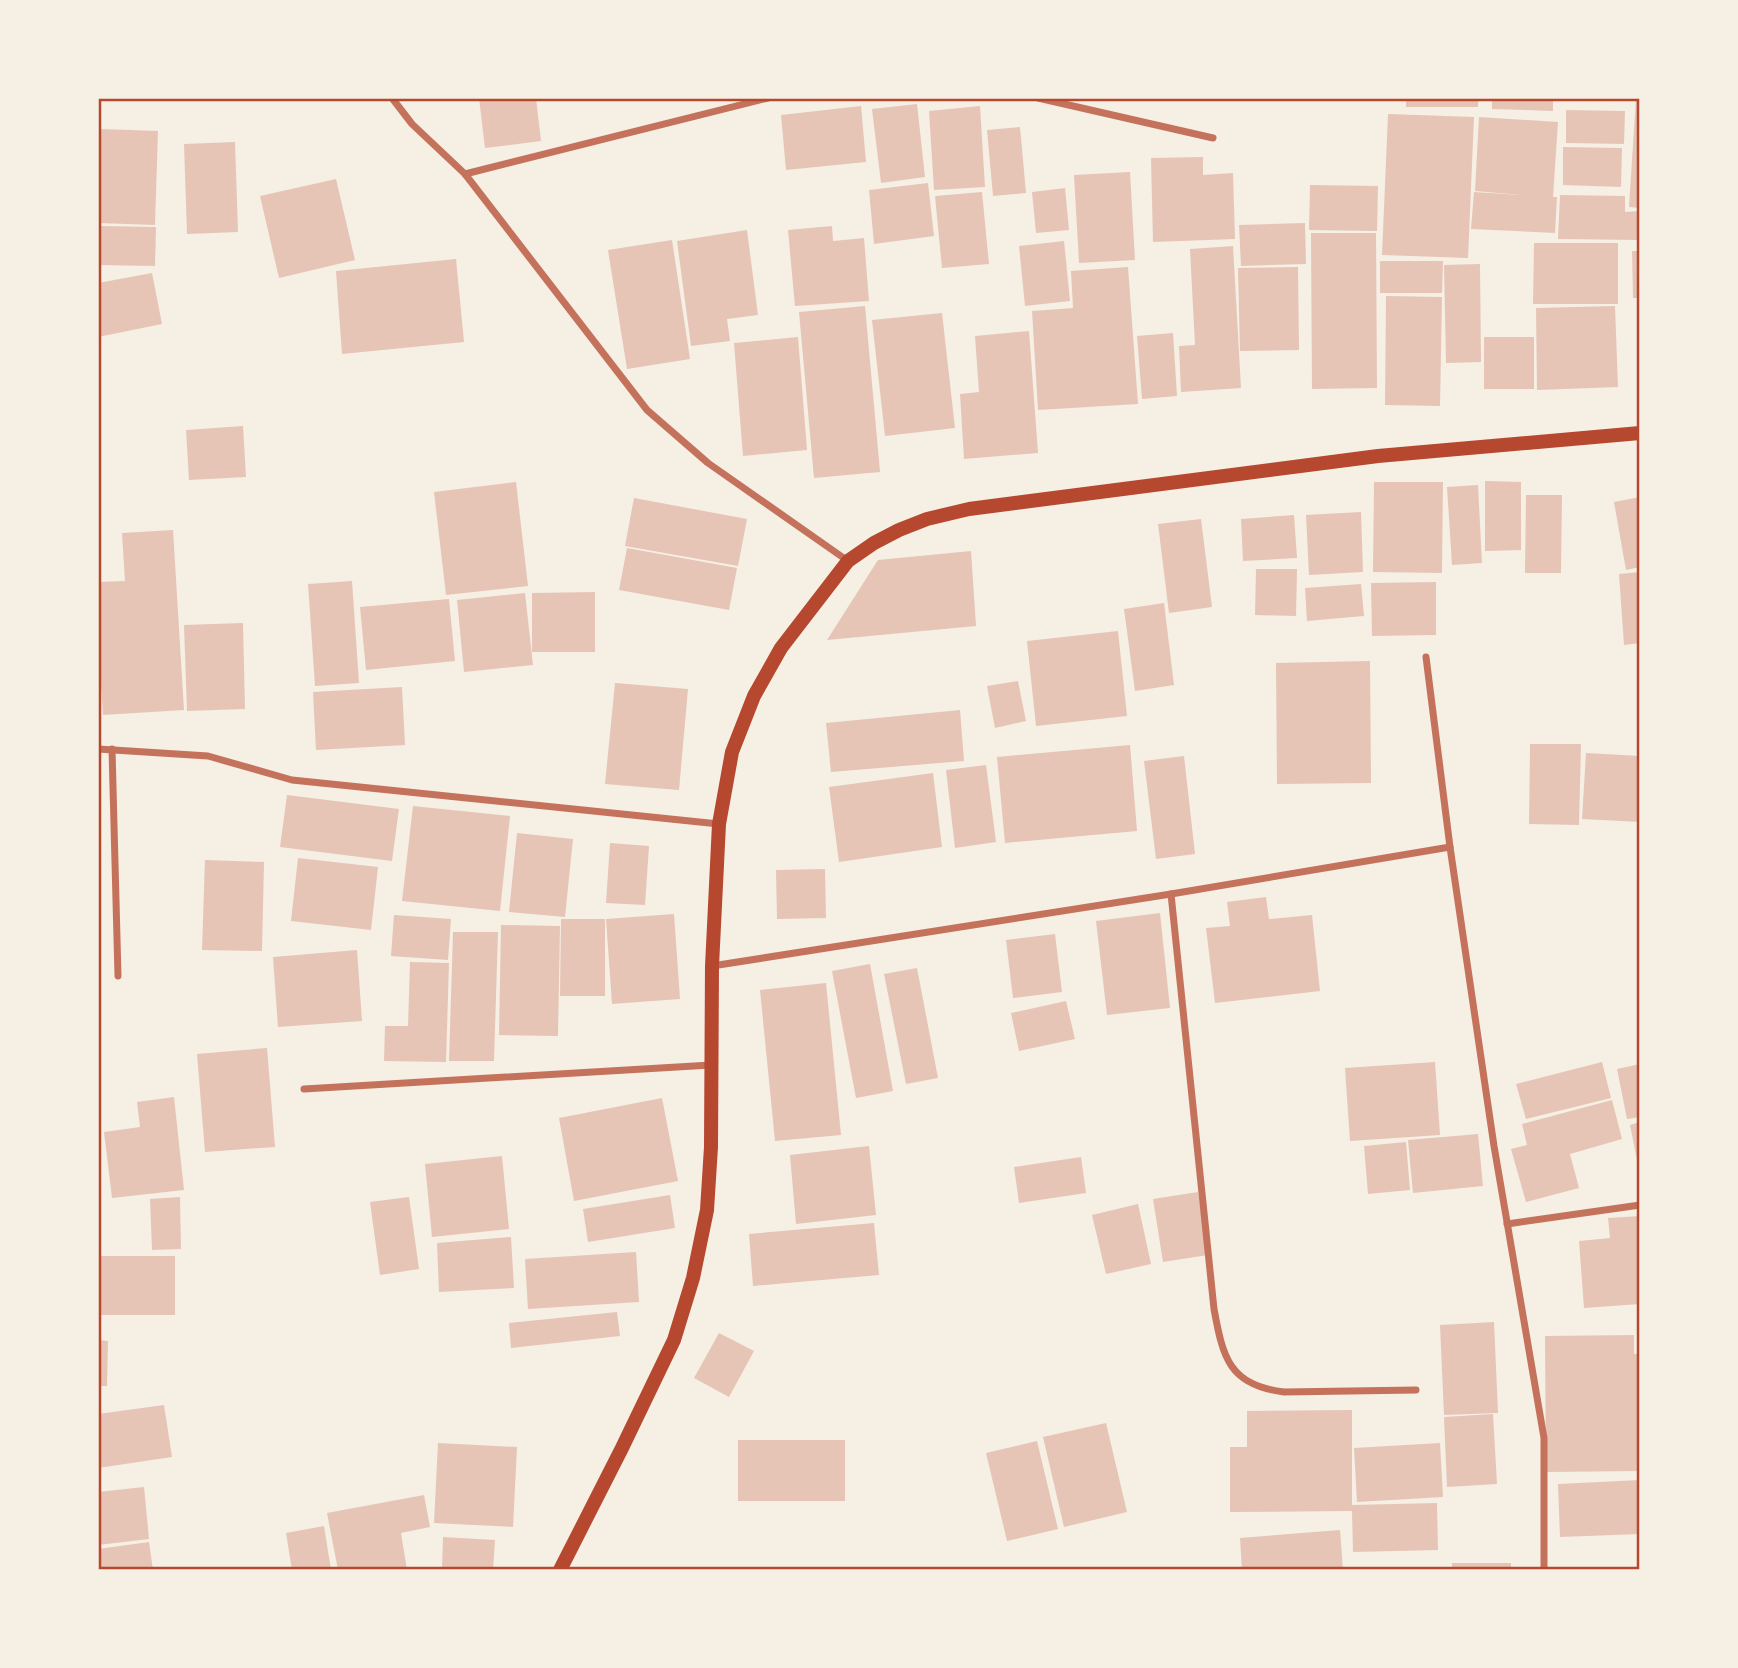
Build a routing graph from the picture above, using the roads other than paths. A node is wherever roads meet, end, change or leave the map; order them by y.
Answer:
1 (392, 98) edge
2 (768, 98) edge
3 (1038, 98) edge
4 (1213, 138) dead end
5 (465, 174) junction
6 (1640, 433) edge
7 (848, 561) junction
8 (1426, 657) dead end
9 (98, 749) edge
10 (113, 749) junction
11 (719, 824) junction
12 (1450, 847) junction
13 (1171, 894) junction
14 (712, 966) junction
15 (118, 976) dead end
16 (711, 1065) junction
17 (304, 1089) dead end
18 (1640, 1205) edge
19 (1507, 1224) junction
20 (1416, 1390) dead end
21 (559, 1570) edge
22 (1544, 1570) edge

1 - 5 street
2 - 5 street
3 - 4 street
5 - 7 street
6 - 7 main road
7 - 11 main road
8 - 12 street
9 - 10 street
10 - 11 street
10 - 15 street
11 - 14 main road
12 - 13 street
12 - 19 street
13 - 14 street
13 - 20 street
14 - 16 main road
16 - 17 street
16 - 21 main road
18 - 19 street
19 - 22 street

